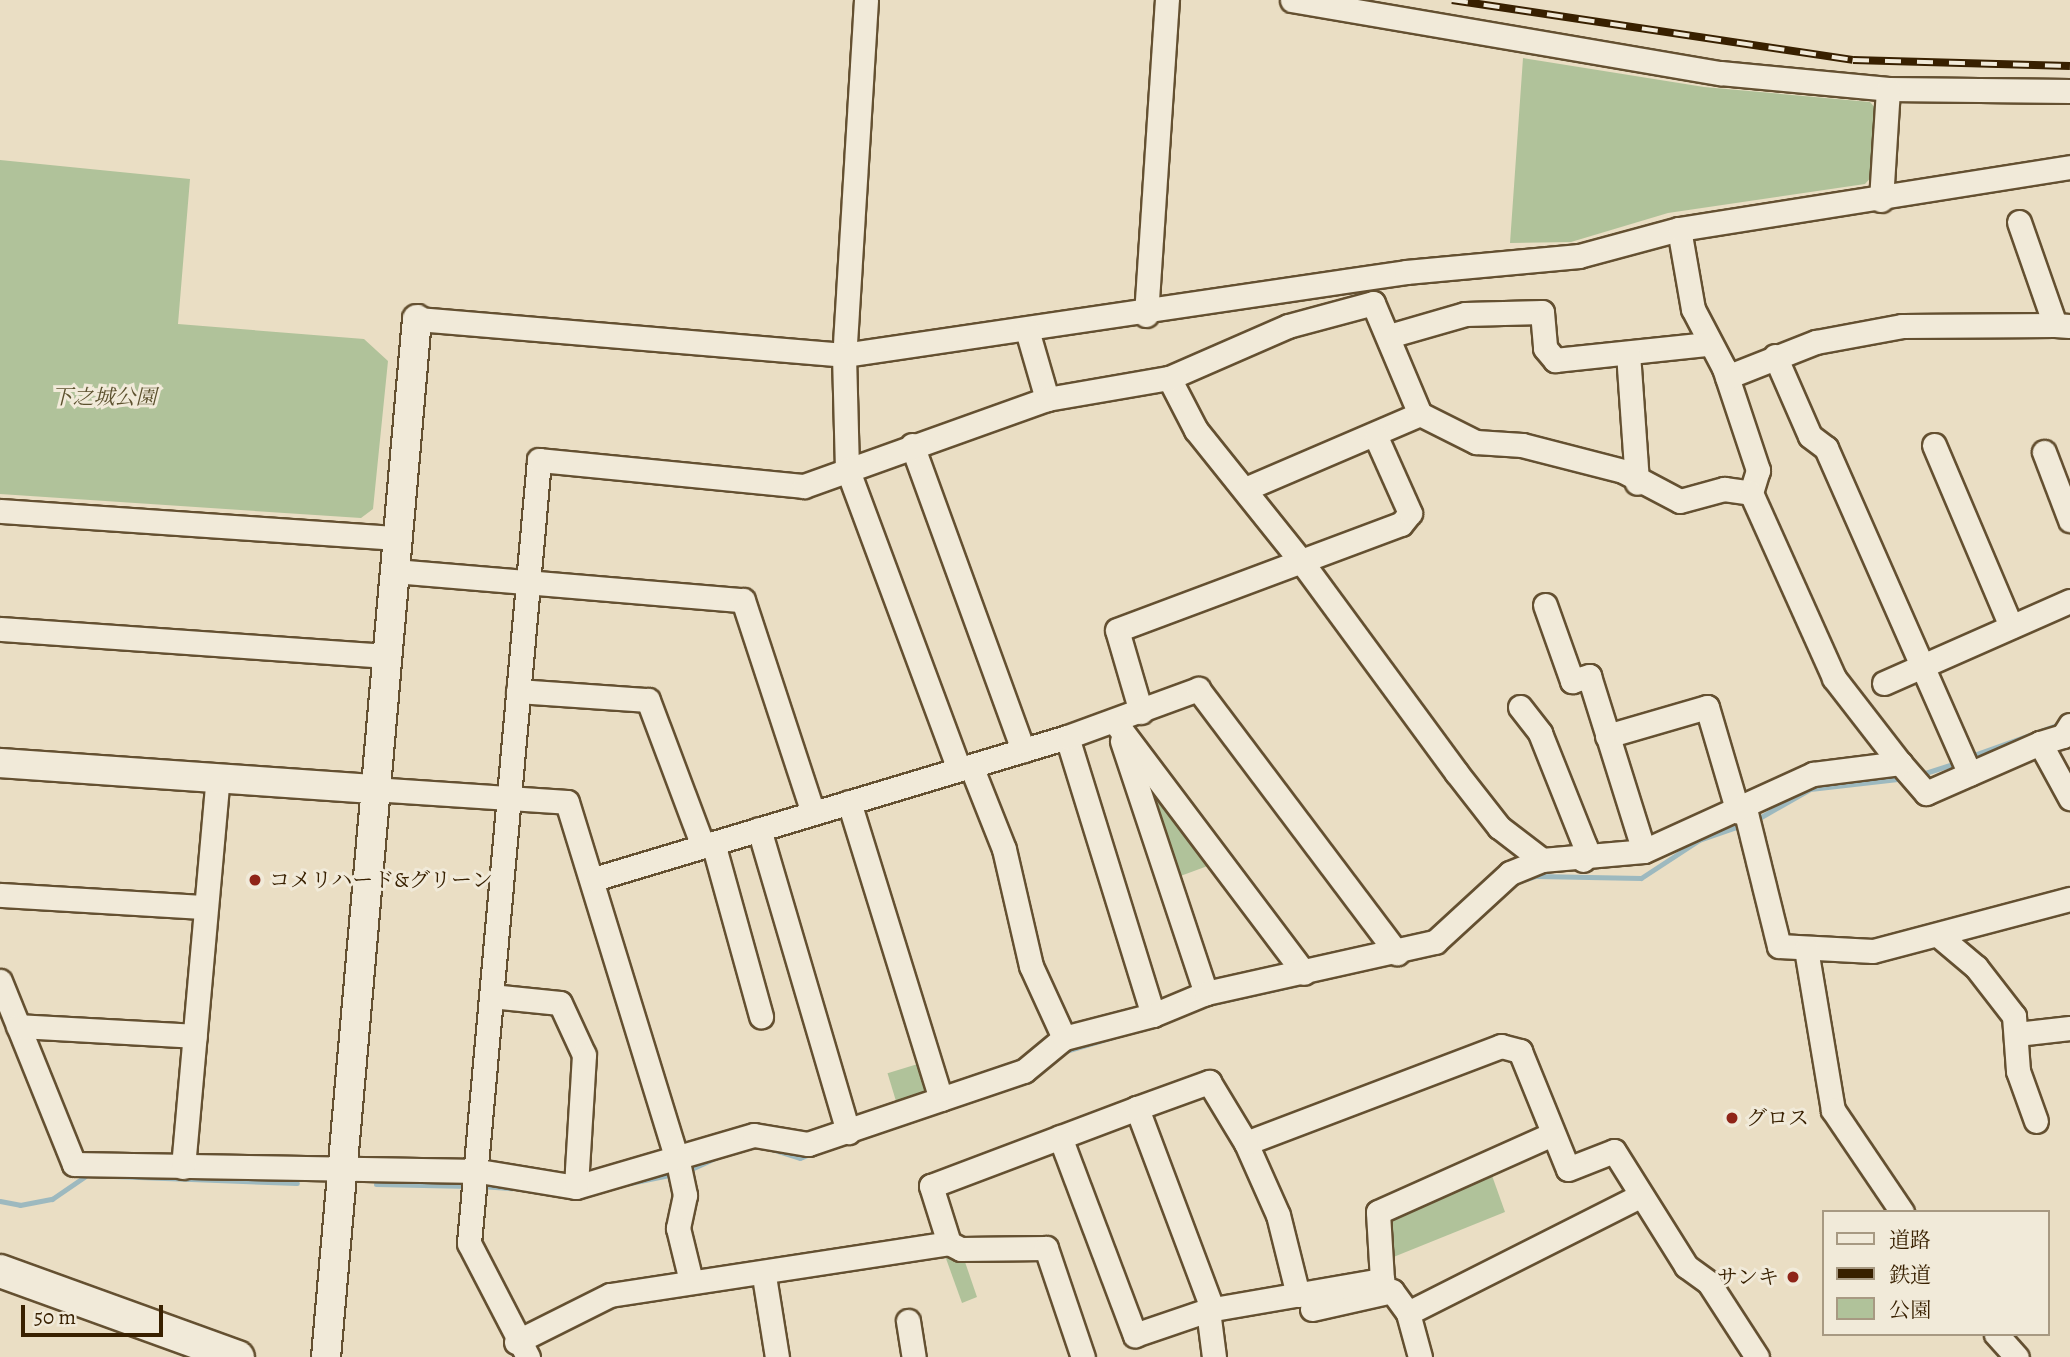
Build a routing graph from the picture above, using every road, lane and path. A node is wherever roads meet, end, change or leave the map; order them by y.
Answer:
1 (866, 0) edge
2 (1167, 0) edge
3 (1292, 0) edge
4 (1888, 89) junction
5 (2070, 91) edge
6 (2070, 167) edge
7 (1881, 200) junction
8 (2019, 222) dead end
9 (1679, 229) junction
10 (1146, 315) junction
11 (417, 319) joint
12 (2062, 325) edge
13 (1027, 330) junction
14 (1389, 336) junction
15 (1709, 344) junction
16 (1628, 353) junction
17 (844, 355) junction
18 (1774, 356) junction
19 (1727, 377) junction
20 (1170, 378) junction
21 (1047, 399) junction
22 (1420, 414) junction
23 (1376, 436) junction
24 (912, 445) junction
25 (1934, 445) dead end
26 (2044, 452) dead end
27 (847, 468) junction
28 (1637, 484) junction
29 (1245, 489) junction
30 (1751, 493) junction
31 (0, 511) edge
32 (2070, 520) edge
33 (397, 538) junction
34 (1304, 565) junction
35 (394, 571) junction
36 (527, 580) junction
37 (2070, 601) edge
38 (1545, 604) dead end
39 (2011, 626) junction
40 (0, 629) edge
41 (386, 656) junction
42 (1923, 668) junction
43 (1884, 683) dead end
44 (518, 691) junction
45 (1520, 707) dead end
46 (1141, 712) junction
47 (1115, 722) junction
48 (2070, 725) edge
49 (1607, 736) junction
50 (1067, 737) junction
51 (2039, 743) junction
52 (1023, 750) junction
53 (0, 763) edge
54 (1903, 767) junction
55 (965, 768) junction
56 (1970, 774) junction
57 (218, 777) junction
58 (373, 789) junction
59 (510, 797) junction
60 (2070, 798) edge
61 (849, 803) junction
62 (1742, 810) junction
63 (813, 813) junction
64 (759, 829) junction
65 (708, 845) junction
66 (1644, 851) junction
67 (1542, 860) junction
68 (1583, 860) junction
69 (594, 879) junction
70 (0, 895) edge
71 (2070, 899) edge
72 (205, 907) junction
73 (1938, 934) junction
74 (1806, 949) junction
75 (1397, 953) junction
76 (1304, 973) junction
77 (0, 981) edge
78 (1206, 993) junction
79 (491, 996) junction
80 (761, 1016) dead end
81 (1153, 1016) junction
82 (18, 1026) junction
83 (2070, 1028) edge
84 (2017, 1034) junction
85 (195, 1037) junction
86 (1065, 1038) junction
87 (941, 1099) junction
88 (1137, 1108) junction
89 (2036, 1121) dead end
90 (848, 1132) junction
91 (1550, 1135) junction
92 (1060, 1137) junction
93 (1247, 1143) junction
94 (678, 1162) junction
95 (183, 1167) junction
96 (479, 1171) junction
97 (340, 1174) junction
98 (576, 1187) junction
99 (1638, 1197) junction
100 (1901, 1210) edge
101 (949, 1243) junction
102 (0, 1271) edge
103 (764, 1276) junction
104 (691, 1282) junction
105 (1305, 1302) junction
106 (1210, 1309) junction
107 (1408, 1313) junction
108 (908, 1321) dead end
109 (1998, 1336) edge
110 (522, 1349) edge
111 (238, 1357) edge
112 (326, 1357) edge
113 (777, 1357) edge
114 (914, 1357) edge
115 (1083, 1357) edge
116 (1214, 1357) edge
117 (1420, 1357) edge
118 (1757, 1357) edge
119 (2017, 1357) edge

1 - 17 street
2 - 10 street
3 - 4 street
4 - 5 street
4 - 7 street
6 - 7 street
7 - 9 street
8 - 12 street
9 - 10 street
9 - 15 street
10 - 13 street
11 - 17 street
11 - 33 street
12 - 18 street
13 - 17 street
13 - 21 street
14 - 16 street
14 - 20 street
14 - 22 street
15 - 16 street
15 - 19 street
16 - 28 street
17 - 27 street
18 - 19 street
18 - 42 street
19 - 30 street
20 - 21 street
20 - 29 street
21 - 24 street
22 - 23 street
22 - 28 street
23 - 29 street
23 - 34 street
24 - 27 street
24 - 52 street
25 - 39 street
26 - 32 street
27 - 36 street
27 - 55 street
28 - 30 street
29 - 34 street
30 - 54 street
31 - 33 street
33 - 35 street
34 - 46 street
34 - 67 street
35 - 36 street
35 - 41 street
36 - 44 street
36 - 63 street
37 - 39 street
38 - 49 street
39 - 42 street
40 - 41 street
41 - 58 street
42 - 43 street
42 - 56 street
44 - 59 street
44 - 65 street
45 - 68 street
46 - 47 street
46 - 75 street
47 - 50 street
47 - 76 street
47 - 78 street
48 - 51 street
49 - 62 street
49 - 66 street
50 - 52 street
50 - 81 street
51 - 56 street
51 - 60 street
52 - 55 street
53 - 57 street
54 - 56 street
54 - 62 street
55 - 61 street
55 - 86 street
57 - 58 street
57 - 72 street
58 - 59 street
58 - 97 street
59 - 69 street
59 - 79 street
61 - 63 street
61 - 87 street
62 - 66 street
62 - 74 street
63 - 64 street
64 - 65 street
64 - 90 street
65 - 69 street
65 - 80 street
66 - 68 street
67 - 68 street
67 - 75 street
69 - 94 street
70 - 72 street
71 - 73 street
72 - 85 street
73 - 74 street
73 - 84 street
74 - 100 street
75 - 76 street
76 - 78 street
77 - 82 street
78 - 81 street
79 - 96 street
79 - 98 street
81 - 86 street
82 - 85 street
82 - 95 street
83 - 84 street
84 - 89 street
85 - 95 street
86 - 87 street
87 - 90 street
88 - 92 street
88 - 93 street
88 - 106 street
90 - 94 street
91 - 93 street
91 - 99 street
91 - 105 street
92 - 101 street
92 - 106 street
93 - 105 street
94 - 98 street
94 - 104 street
95 - 97 street
96 - 97 street
96 - 98 street
96 - 110 street
97 - 112 street
99 - 107 street
99 - 118 street
101 - 103 street
101 - 115 street
102 - 111 main road
103 - 104 street
103 - 113 street
104 - 110 street
105 - 106 street
105 - 107 street
106 - 116 street
107 - 117 street
108 - 114 street
109 - 119 street

